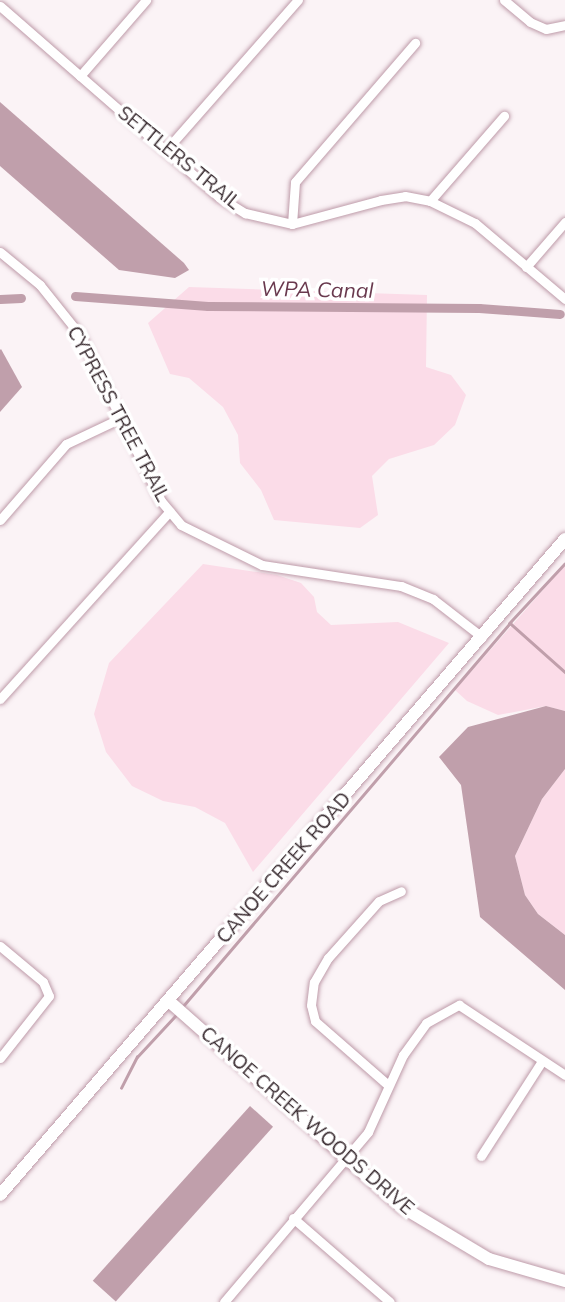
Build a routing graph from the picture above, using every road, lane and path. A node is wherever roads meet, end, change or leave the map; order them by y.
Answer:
1 (146, 0) edge
2 (298, 0) edge
3 (504, 0) edge
4 (0, 6) edge
5 (565, 25) edge
6 (415, 43) dead end
7 (80, 76) junction
8 (504, 116) dead end
9 (166, 150) junction
10 (430, 201) junction
11 (565, 222) edge
12 (292, 223) junction
13 (0, 252) edge
14 (526, 267) junction
15 (565, 299) edge
16 (119, 419) junction
17 (170, 511) junction
18 (0, 520) edge
19 (565, 539) edge
20 (482, 636) junction
21 (0, 699) edge
22 (401, 891) dead end
23 (0, 946) edge
24 (170, 1002) junction
25 (0, 1058) edge
26 (542, 1061) junction
27 (565, 1075) edge
28 (388, 1086) junction
29 (481, 1156) dead end
30 (346, 1158) junction
31 (0, 1195) edge
32 (293, 1218) junction
33 (565, 1281) edge
34 (224, 1302) edge
35 (390, 1302) edge

1 - 7 street
2 - 9 street
3 - 5 street
4 - 7 street, SETTLERS TRAIL
6 - 12 street
7 - 9 street, SETTLERS TRAIL
8 - 10 street
9 - 12 street, SETTLERS TRAIL
10 - 12 street, SETTLERS TRAIL
10 - 14 street, SETTLERS TRAIL
11 - 14 street
13 - 16 street, CYPRESS TREE TRAIL
14 - 15 street, SETTLERS TRAIL
16 - 17 street, CYPRESS TREE TRAIL
16 - 18 street
17 - 20 street, CYPRESS TREE TRAIL
17 - 21 street
19 - 20 main road, CANOE CREEK ROAD
20 - 24 main road, CANOE CREEK ROAD
22 - 28 street
23 - 25 street
24 - 30 main road, CANOE CREEK WOODS DRIVE
24 - 31 main road, CANOE CREEK ROAD
26 - 27 street
26 - 28 street
26 - 29 street
28 - 30 street
30 - 32 street
30 - 33 main road, CANOE CREEK WOODS DRIVE
32 - 34 street
32 - 35 street

